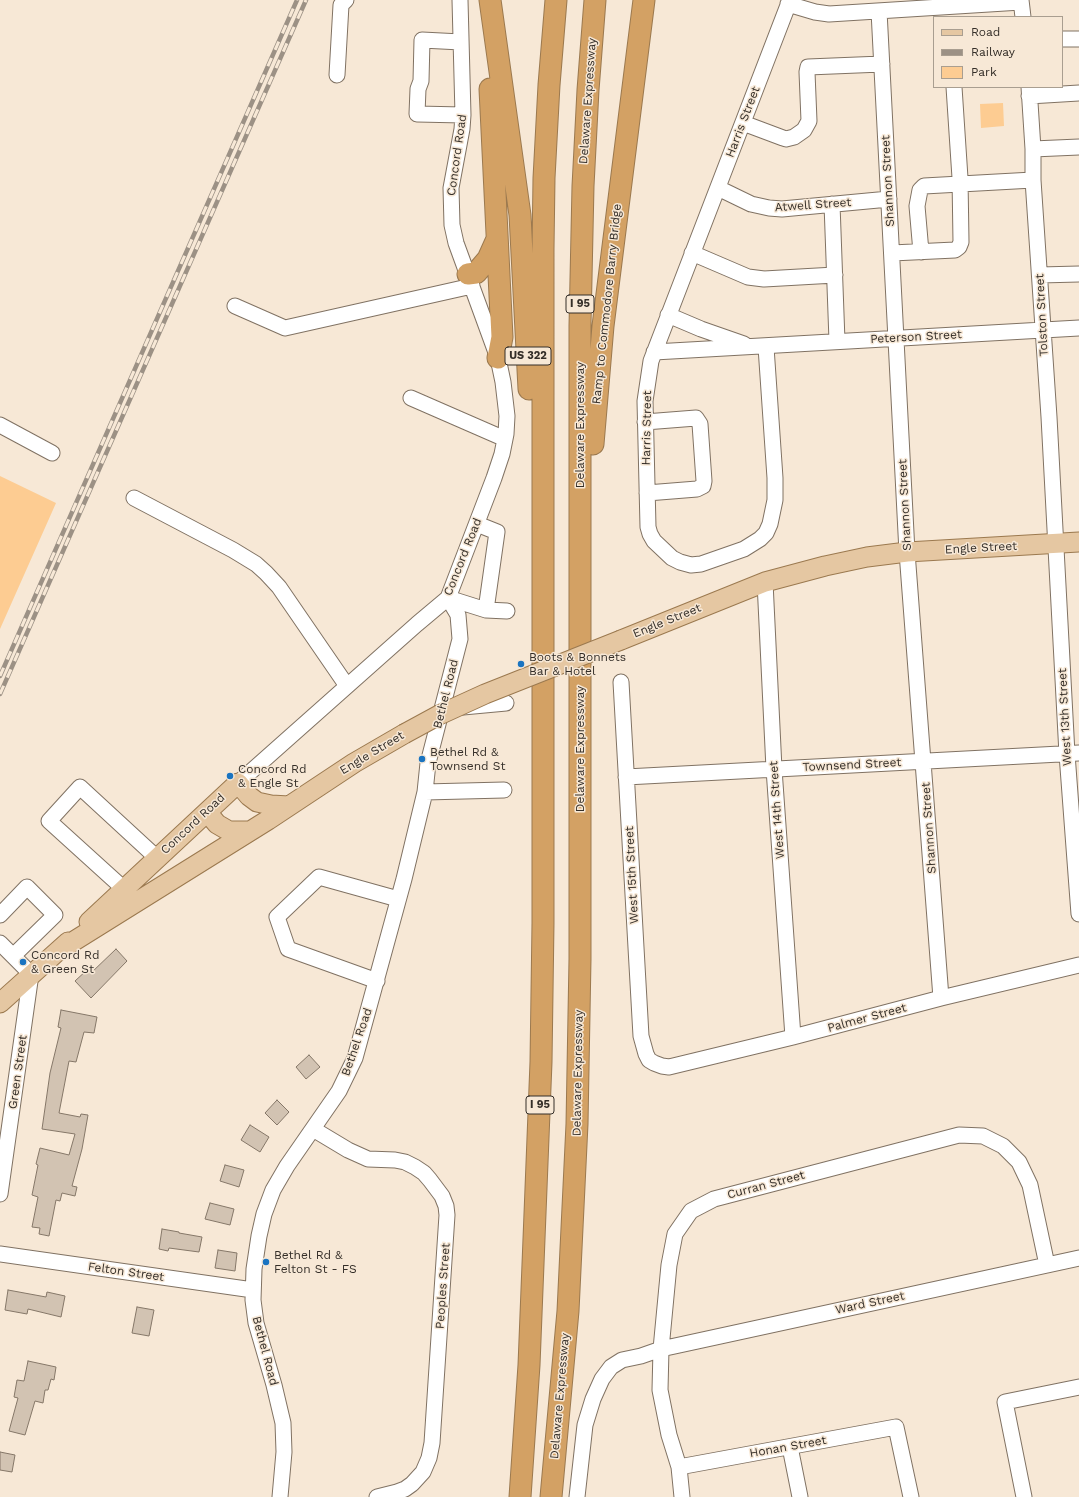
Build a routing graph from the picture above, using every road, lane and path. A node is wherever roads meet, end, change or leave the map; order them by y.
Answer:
1 (346, 0) edge
2 (460, 0) edge
3 (486, 0) edge
4 (490, 0) edge
5 (556, 0) edge
6 (595, 0) edge
7 (644, 0) edge
8 (1021, 1) edge
9 (789, 2) edge
10 (879, 11) junction
11 (949, 12) edge
12 (1023, 16) edge
13 (1063, 39) edge
14 (1079, 39) edge
15 (461, 42) junction
16 (882, 64) junction
17 (337, 75) dead end
18 (954, 88) edge
19 (1029, 92) edge
20 (1079, 93) edge
21 (463, 116) junction
22 (743, 123) junction
23 (1079, 147) edge
24 (1033, 149) junction
25 (1033, 180) junction
26 (960, 184) junction
27 (718, 188) junction
28 (889, 199) junction
29 (832, 204) junction
30 (497, 239) junction
31 (921, 252) junction
32 (692, 253) junction
33 (892, 253) junction
34 (1079, 274) edge
35 (835, 275) junction
36 (1040, 275) junction
37 (470, 280) junction
38 (235, 306) dead end
39 (668, 314) junction
40 (1079, 328) edge
41 (1043, 331) junction
42 (897, 338) junction
43 (837, 341) junction
44 (759, 347) junction
45 (654, 352) junction
46 (498, 358) junction
47 (411, 398) dead end
48 (646, 422) junction
49 (0, 425) edge
50 (505, 439) junction
51 (52, 452) dead end
52 (647, 493) junction
53 (134, 498) dead end
54 (477, 524) junction
55 (1079, 542) edge
56 (1055, 544) junction
57 (907, 552) junction
58 (765, 582) junction
59 (448, 598) junction
60 (580, 608) junction
61 (486, 610) junction
62 (507, 611) dead end
63 (621, 682) dead end
64 (347, 686) junction
65 (506, 703) dead end
66 (442, 709) junction
67 (543, 713) junction
68 (1073, 754) edge
69 (924, 762) junction
70 (774, 770) junction
71 (626, 777) junction
72 (238, 783) junction
73 (504, 790) dead end
74 (425, 792) junction
75 (289, 806) junction
76 (207, 812) junction
77 (250, 831) junction
78 (157, 858) junction
79 (124, 889) junction
80 (398, 899) junction
81 (1079, 914) edge
82 (0, 915) edge
83 (0, 943) edge
84 (58, 951) junction
85 (13, 956) junction
86 (1079, 965) edge
87 (31, 974) junction
88 (377, 981) junction
89 (941, 998) junction
90 (0, 1003) edge
91 (793, 1037) junction
92 (654, 1063) joint
93 (312, 1128) junction
94 (0, 1194) edge
95 (0, 1254) edge
96 (1079, 1258) edge
97 (1047, 1265) junction
98 (253, 1290) junction
99 (661, 1349) junction
100 (1079, 1387) edge
101 (790, 1447) junction
102 (679, 1467) junction
103 (280, 1497) edge
104 (377, 1497) edge
105 (520, 1497) edge
106 (552, 1497) edge
107 (577, 1497) edge
108 (682, 1497) edge
109 (800, 1497) edge
110 (911, 1497) edge
111 (1024, 1497) edge

1 - 17 street
2 - 15 street, Concord Road
3 - 30 highway
4 - 67 highway, US 322
5 - 67 highway, I 95
6 - 60 highway, Delaware Expressway / I 95
7 - 60 highway, Ramp to Commodore Barry Bridge
8 - 11 street
8 - 12 street
9 - 10 street
9 - 22 street, Harris Street
10 - 11 street
10 - 16 street, Shannon Street
13 - 14 street
15 - 21 street, Concord Road
15 - 21 street
16 - 22 street
16 - 28 street, Shannon Street
18 - 26 street
19 - 20 street
19 - 24 street, Tolston Street
21 - 37 street, Concord Road
22 - 27 street, Harris Street
23 - 24 street
24 - 25 street, Tolston Street
25 - 26 street
25 - 36 street, Tolston Street
26 - 31 street
26 - 31 street
27 - 29 street, Atwell Street
27 - 32 street, Harris Street
28 - 29 street, Atwell Street
28 - 33 street, Shannon Street
29 - 35 street
30 - 37 highway
30 - 46 highway
31 - 33 street
32 - 35 street
32 - 39 street, Harris Street
33 - 42 street, Shannon Street
34 - 36 street
35 - 43 street
36 - 41 street, Tolston Street
37 - 38 street
37 - 46 street, Concord Road
39 - 44 street, Peterson Street
39 - 45 street, Harris Street
40 - 41 street, Peterson Street
41 - 42 street, Peterson Street
41 - 56 street, Tolston Street
42 - 43 street, Peterson Street
42 - 57 street, Shannon Street
43 - 44 street, Peterson Street
44 - 45 street, Peterson Street
44 - 52 street, Harris Street
45 - 48 street, Harris Street
46 - 50 street, Concord Road
47 - 50 street
48 - 52 street, Harris Street
48 - 52 street
49 - 51 street
50 - 54 street, Concord Road
53 - 64 street
54 - 59 street, Concord Road
54 - 61 street
55 - 56 main road, Engle Street
56 - 57 main road, Engle Street
56 - 68 street, West 13th Street
57 - 58 main road, Engle Street
57 - 69 street, Shannon Street
58 - 70 street, West 14th Street
58 - 75 main road, Engle Street, bridge
59 - 61 street
59 - 64 street, Concord Road
59 - 66 street, Bethel Road
60 - 106 highway, Delaware Expressway / I 95
61 - 62 street
63 - 71 street, West 15th Street
64 - 72 street, Concord Road
65 - 66 street
66 - 74 street, Bethel Road
67 - 105 highway, I 95
68 - 69 street, Townsend Street
68 - 81 street, West 13th Street
69 - 70 street, Townsend Street
69 - 89 street, Shannon Street
70 - 71 street, Townsend Street
70 - 91 street, West 14th Street
71 - 92 street, West 15th Street
72 - 75 main road
72 - 76 main road, Concord Road
73 - 74 street
74 - 80 street, Bethel Road
75 - 77 main road, Engle Street
76 - 77 main road
76 - 78 main road, Concord Road
77 - 84 main road, Engle Street
78 - 79 main road, Concord Road
78 - 79 street
79 - 84 main road, Concord Road
80 - 88 street, Bethel Road
80 - 88 street
82 - 85 street
83 - 85 street
84 - 87 main road, Concord Road
85 - 87 street
86 - 89 street, Palmer Street
87 - 90 main road, Concord Road
87 - 94 street, Green Street
88 - 93 street, Bethel Road
89 - 91 street, Palmer Street
91 - 92 street, Palmer Street
93 - 98 street, Bethel Road
93 - 104 street, Peoples Street
95 - 98 street, Felton Street
96 - 97 street, Ward Street
97 - 99 street, Ward Street
97 - 99 street, Curran Street
98 - 103 street, Bethel Road
99 - 102 street, Curran Street
99 - 107 street, Ward Street
100 - 111 street
101 - 102 street, Honan Street
101 - 109 street
101 - 110 street, Honan Street
102 - 108 street, Curran Street

